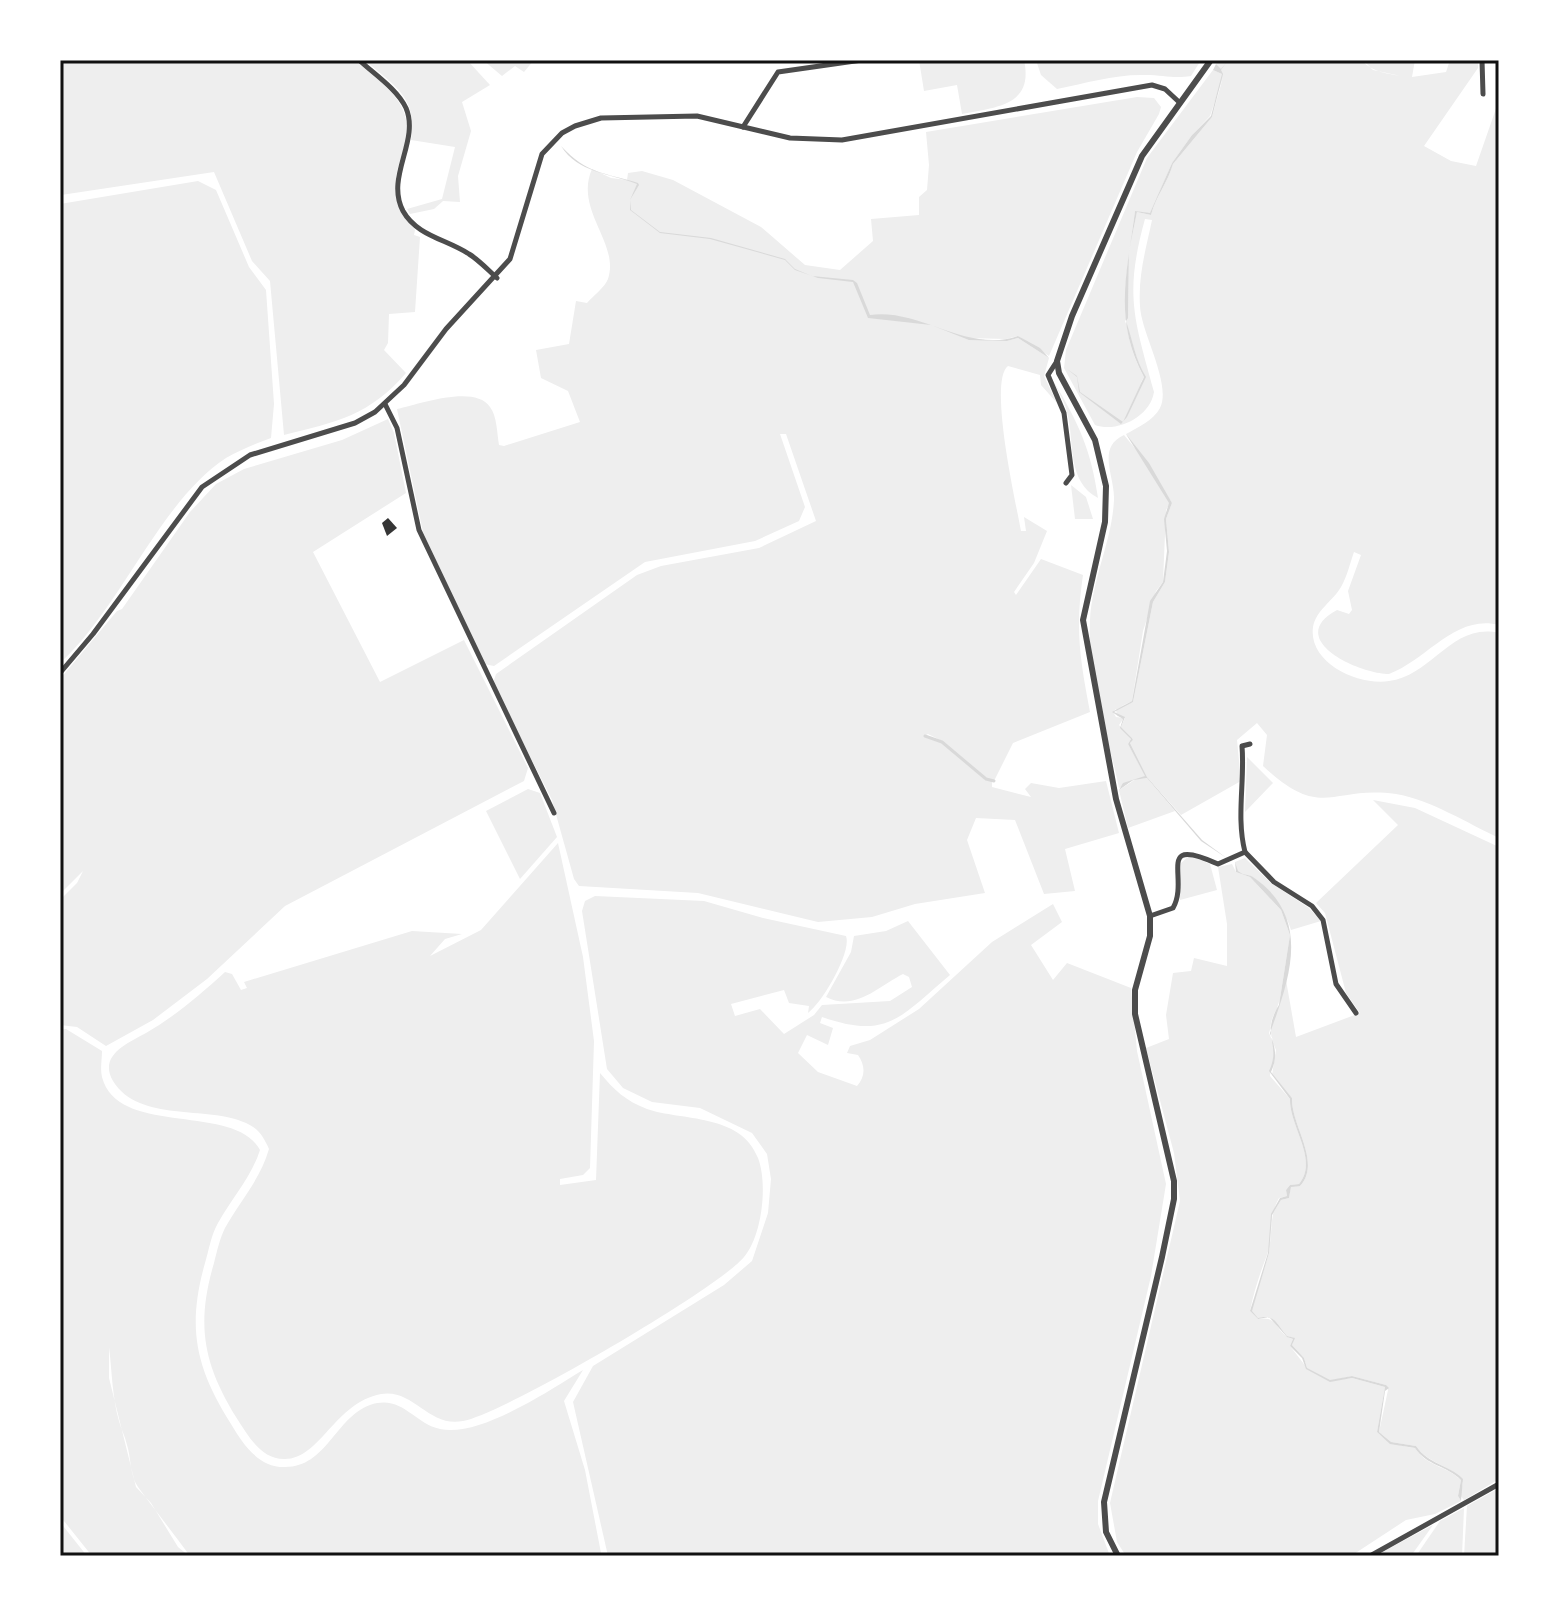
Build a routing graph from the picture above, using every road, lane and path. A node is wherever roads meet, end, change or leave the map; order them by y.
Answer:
1 (359, 60) edge
2 (862, 60) edge
3 (1211, 60) edge
4 (1482, 60) edge
5 (1483, 94) dead end
6 (1179, 102) junction
7 (743, 127) junction
8 (497, 278) junction
9 (1057, 361) junction
10 (385, 404) junction
11 (1066, 483) dead end
12 (60, 673) edge
13 (1250, 744) dead end
14 (554, 813) dead end
15 (1245, 852) junction
16 (1150, 916) junction
17 (1356, 1013) dead end
18 (1499, 1484) edge
19 (1118, 1556) edge
20 (1370, 1556) edge

1 - 8 street
2 - 7 street
3 - 6 street
4 - 5 street
6 - 7 street
6 - 9 street
7 - 8 street
8 - 10 street
9 - 11 street
9 - 16 street
10 - 12 street
10 - 14 street
13 - 15 street
15 - 16 street
15 - 17 street
16 - 19 street
18 - 20 street

